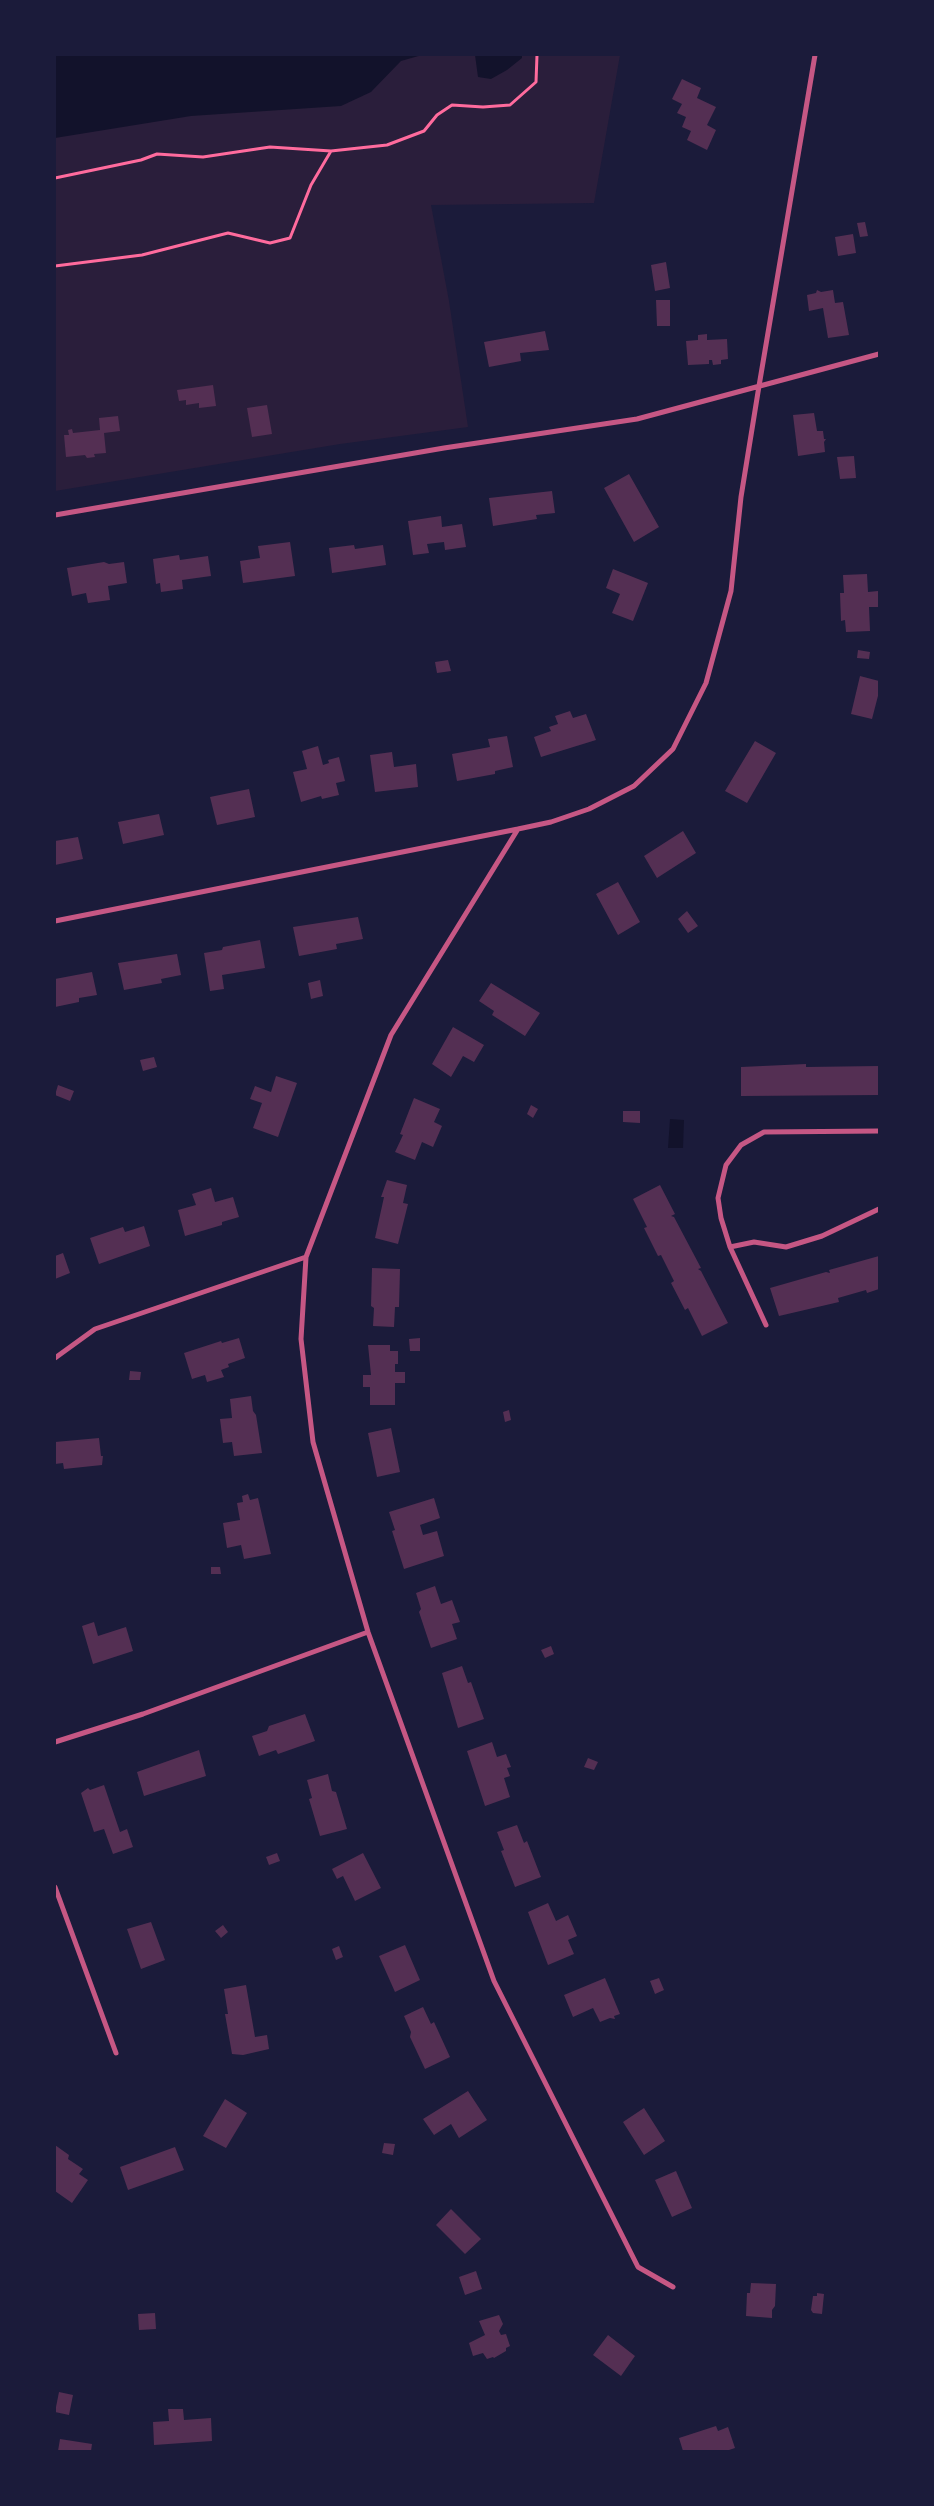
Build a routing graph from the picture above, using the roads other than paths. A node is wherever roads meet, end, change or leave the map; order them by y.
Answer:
1 (815, 55) edge
2 (879, 354) edge
3 (759, 386) junction
4 (55, 515) edge
5 (518, 829) junction
6 (55, 921) edge
7 (879, 1131) edge
8 (879, 1209) edge
9 (730, 1247) junction
10 (306, 1257) junction
11 (766, 1325) dead end
12 (55, 1358) edge
13 (368, 1632) junction
14 (55, 1742) edge
15 (55, 1887) edge
16 (116, 2053) dead end
17 (673, 2286) dead end

1 - 3 street
2 - 3 street
3 - 4 street
3 - 5 street
5 - 6 street
5 - 10 street
7 - 9 street
8 - 9 street
9 - 11 street
10 - 12 street
10 - 13 street
13 - 14 street
13 - 17 street
15 - 16 street

